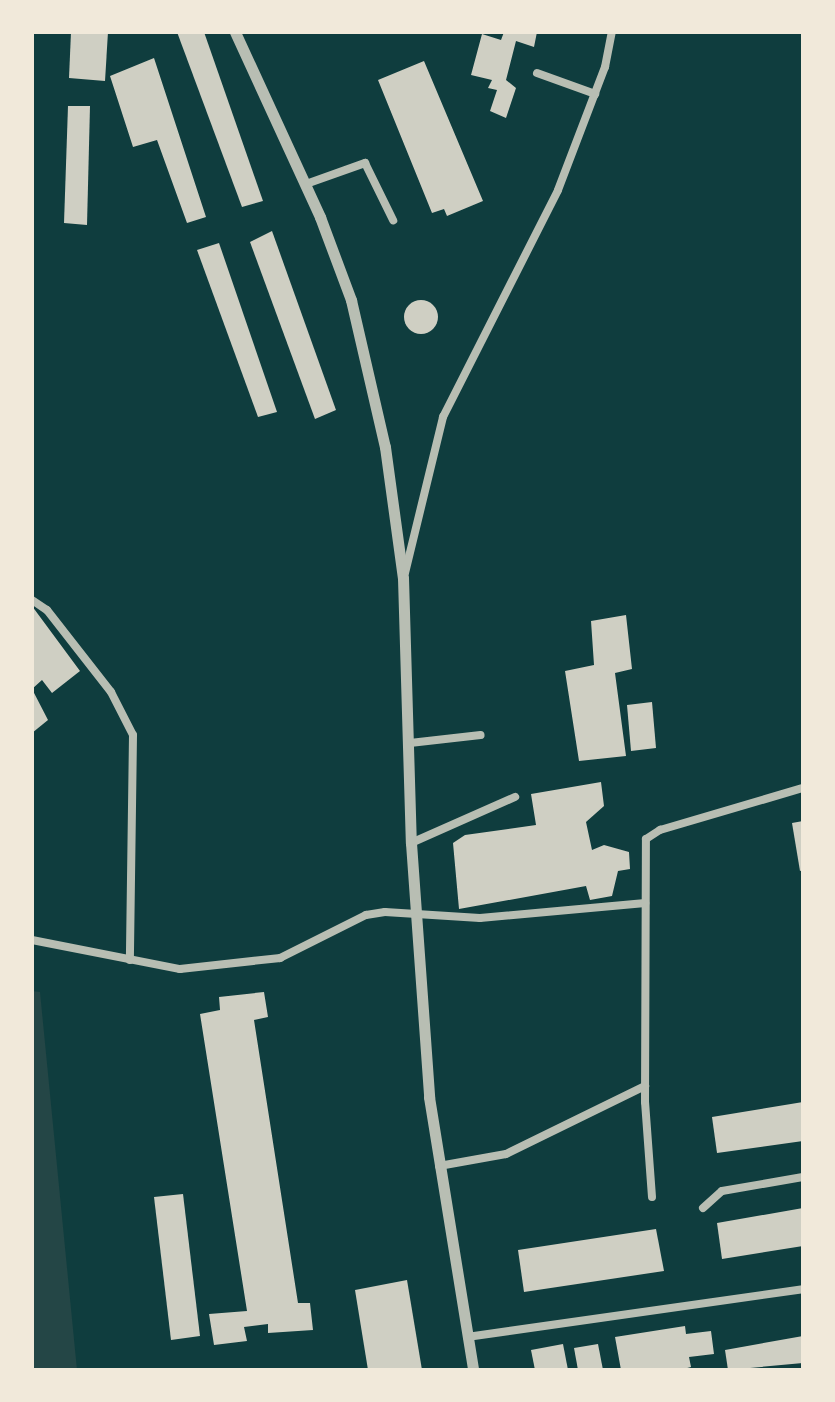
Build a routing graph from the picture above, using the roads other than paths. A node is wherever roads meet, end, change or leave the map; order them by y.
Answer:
1 (235, 32) edge
2 (612, 32) edge
3 (537, 73) dead end
4 (595, 94) junction
5 (306, 184) junction
6 (393, 220) dead end
7 (403, 578) junction
8 (32, 600) edge
9 (481, 735) dead end
10 (410, 743) junction
11 (803, 788) edge
12 (515, 797) dead end
13 (411, 843) junction
14 (645, 903) junction
15 (417, 913) junction
16 (32, 940) edge
17 (130, 960) junction
18 (645, 1086) junction
19 (439, 1166) junction
20 (803, 1177) edge
21 (652, 1197) dead end
22 (703, 1208) dead end
23 (803, 1289) edge
24 (467, 1337) junction
25 (473, 1370) edge

1 - 5 street
2 - 4 street
3 - 4 street
4 - 7 street
5 - 6 street
5 - 7 street
7 - 10 street
8 - 17 street
9 - 10 street
10 - 13 street
11 - 14 street
12 - 13 street
13 - 15 street
14 - 15 street
14 - 18 street
15 - 17 street
15 - 19 street
16 - 17 street
18 - 19 street
18 - 21 street
19 - 24 street
20 - 22 street
23 - 24 street
24 - 25 street

